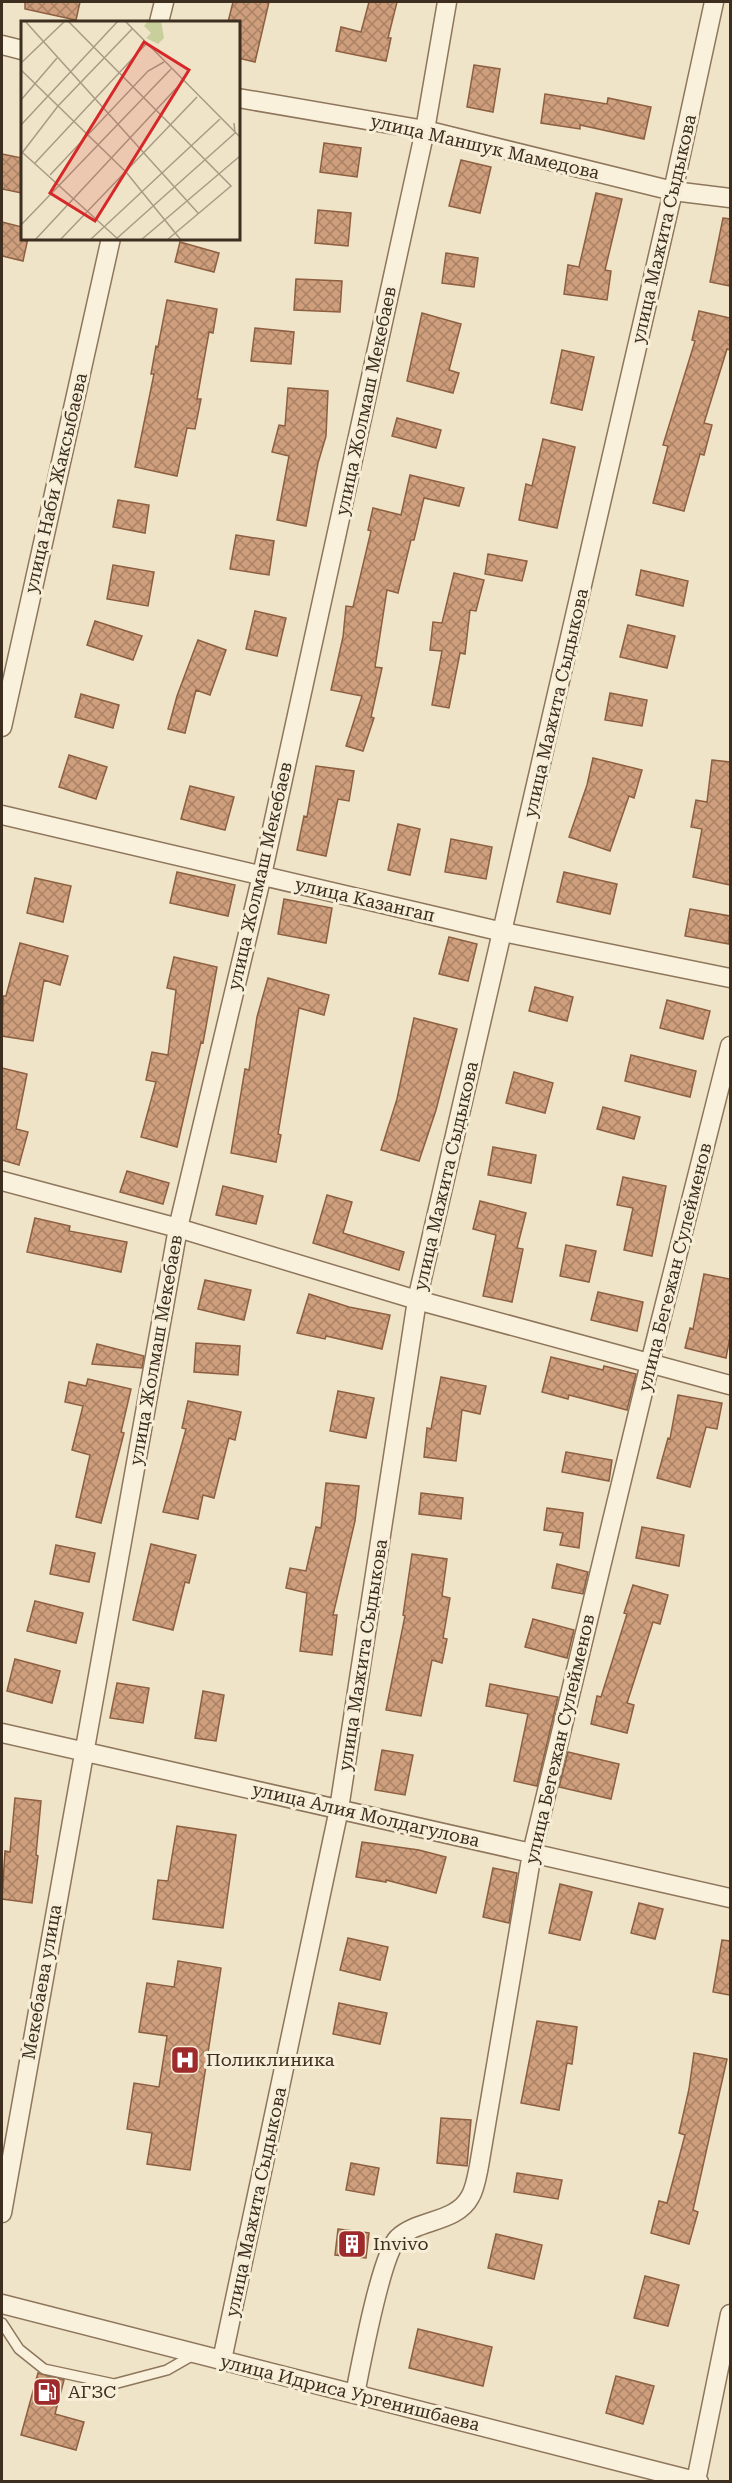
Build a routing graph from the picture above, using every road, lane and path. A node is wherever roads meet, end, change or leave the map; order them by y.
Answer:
1 (164, 2) edge
2 (447, 2) edge
3 (714, 2) edge
4 (159, 21) edge
5 (2, 45) edge
6 (21, 50) edge
7 (240, 98) edge
8 (425, 130) junction
9 (673, 191) junction
10 (730, 198) edge
11 (111, 240) edge
12 (2, 727) edge
13 (2, 815) edge
14 (262, 875) junction
15 (503, 932) junction
16 (730, 978) edge
17 (730, 1046) edge
18 (2, 1181) edge
19 (178, 1228) junction
20 (417, 1300) junction
21 (650, 1363) junction
22 (730, 1385) edge
23 (2, 1733) edge
24 (83, 1751) junction
25 (339, 1809) junction
26 (532, 1853) junction
27 (730, 1898) edge
28 (2, 2213) edge
29 (2, 2304) edge
30 (730, 2314) edge
31 (2, 2323) edge
32 (197, 2354) junction
33 (222, 2360) junction
34 (355, 2394) junction
35 (698, 2481) edge

1 - 4 street
2 - 8 street, улица Жолмаш Мекебаев
3 - 9 street, улица Мажита Сыдыкова
5 - 6 street
7 - 8 street, улица Маншук Мамедова
8 - 9 street, улица Маншук Мамедова
8 - 14 street, улица Жолмаш Мекебаев
9 - 10 street, улица Маншук Мамедова
9 - 15 street, улица Мажита Сыдыкова
11 - 12 street, улица Наби Жаксыбаева
13 - 14 street, улица Казангап
14 - 15 street, улица Казангап
14 - 19 street, улица Жолмаш Мекебаев
15 - 16 street, улица Казангап
15 - 20 street, улица Мажита Сыдыкова
17 - 21 street, улица Бегежан Сулейменов
18 - 19 street
19 - 20 street
19 - 24 street, улица Жолмаш Мекебаев
20 - 21 street
20 - 25 street, улица Мажита Сыдыкова
21 - 22 street
21 - 26 street, улица Бегежан Сулейменов
23 - 24 street, улица Алия Молдагулова
24 - 25 street, улица Алия Молдагулова
24 - 28 street, Мекебаева улица
25 - 26 street, улица Алия Молдагулова
25 - 33 street, улица Мажита Сыдыкова
26 - 27 street, улица Алия Молдагулова
26 - 34 street, улица Бегежан Сулейменов
29 - 32 street, улица Идриса Ургенишбаева
30 - 35 street
31 - 32 lane
32 - 33 street, улица Идриса Ургенишбаева
33 - 34 street, улица Идриса Ургенишбаева
34 - 35 street, улица Идриса Ургенишбаева

